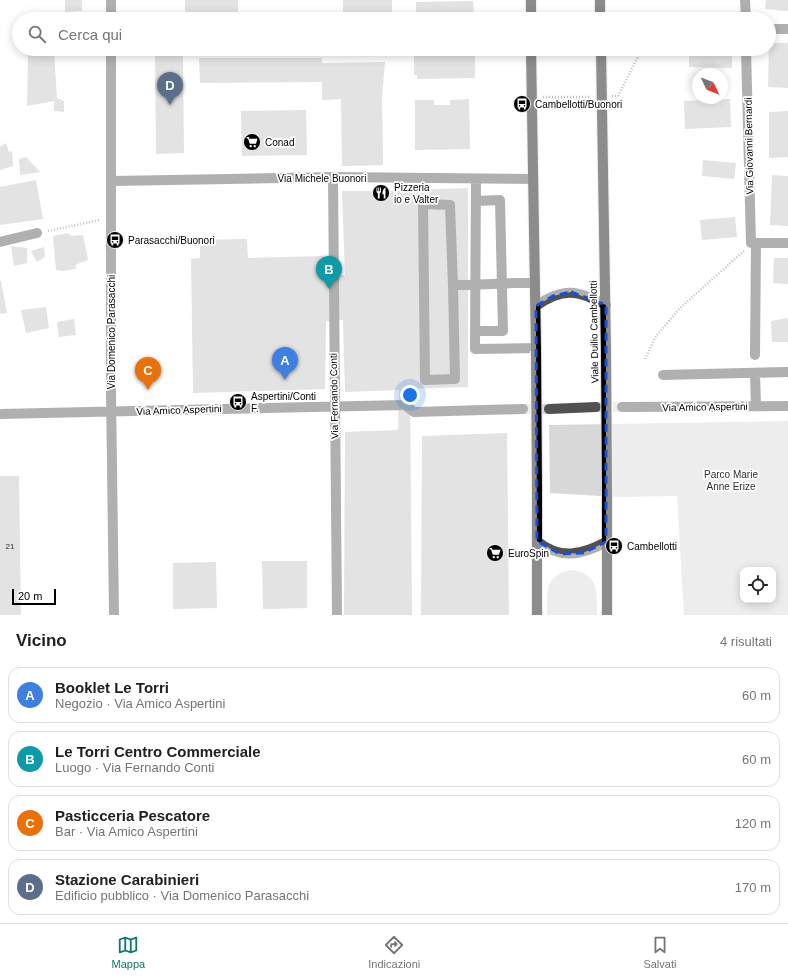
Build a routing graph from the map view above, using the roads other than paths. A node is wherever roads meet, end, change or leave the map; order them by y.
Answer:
1 (111, 0) edge
2 (531, 0) edge
3 (600, 0) edge
4 (745, 0) edge
5 (111, 12) edge
6 (531, 12) edge
7 (600, 12) edge
8 (746, 12) edge
9 (776, 29) edge
10 (788, 30) edge
11 (111, 56) edge
12 (531, 56) edge
13 (601, 56) edge
14 (746, 56) edge
15 (332, 178) junction
16 (476, 179) junction
17 (533, 179) junction
18 (112, 181) junction
19 (476, 201) junction
20 (37, 233) road end
21 (0, 242) edge
22 (754, 243) junction
23 (788, 243) edge
24 (535, 283) junction
25 (452, 285) junction
26 (606, 305) junction
27 (536, 306) junction
28 (475, 331) junction
29 (536, 349) junction
30 (755, 355) dead end
31 (788, 372) edge
32 (755, 373) junction
33 (663, 375) dead end
34 (334, 406) junction
35 (756, 406) junction
36 (788, 406) edge
37 (596, 407) tunnel mouth
38 (622, 407) tunnel mouth
39 (523, 409) tunnel mouth
40 (549, 409) tunnel mouth
41 (111, 412) junction
42 (0, 414) edge
43 (537, 541) junction
44 (606, 542) junction
45 (114, 615) edge
46 (337, 615) edge
47 (537, 615) edge
48 (607, 615) edge

1 - 5 street
2 - 6 main road
3 - 7 main road
4 - 8 street
9 - 10 street
11 - 18 street, Via Domenico Parasacchi
12 - 17 main road
13 - 26 main road, Viale Duilio Cambellotti
14 - 22 street, Via Giovanni Bernardi
15 - 16 street, Via Michele Buonori
15 - 18 street, Via Michele Buonori
15 - 34 street, Via Fernando Conti
16 - 17 street, Via Michele Buonori
16 - 19 street
17 - 24 main road
18 - 41 street, Via Domenico Parasacchi
19 - 28 street
19 - 28 street
20 - 21 street
22 - 23 street
22 - 30 street, Via Giovanni Bernardi
24 - 25 street, bridge
24 - 27 main road
25 - 25 street
26 - 27 street
26 - 44 main road, Viale Duilio Cambellotti, bridge
27 - 29 main road
28 - 29 street
29 - 43 main road, bridge
31 - 32 street
32 - 33 street
32 - 35 street
34 - 39 street, Via Amico Aspertini
34 - 41 street, Via Amico Aspertini
34 - 46 street, Via Fernando Conti
35 - 36 street, Via Amico Aspertini
35 - 38 street, Via Amico Aspertini
37 - 40 street
41 - 42 street, Via Amico Aspertini
41 - 45 street, Via Domenico Parasacchi
43 - 44 street
43 - 47 main road
44 - 48 main road, Viale Duilio Cambellotti

